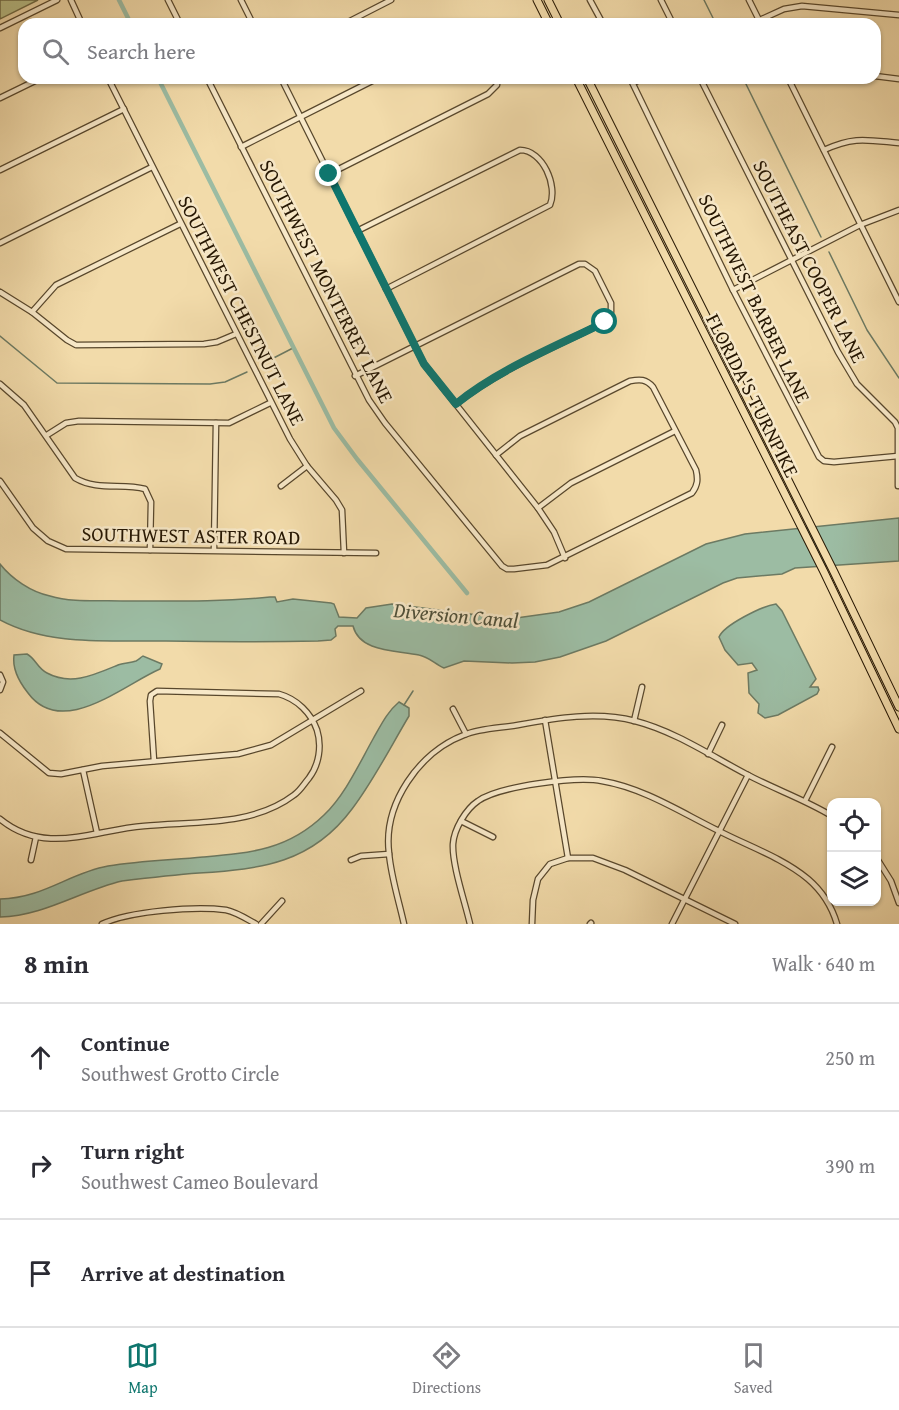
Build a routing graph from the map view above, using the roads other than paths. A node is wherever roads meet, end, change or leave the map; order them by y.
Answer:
1 (57, 0) edge
2 (71, 0) edge
3 (168, 0) edge
4 (391, 0) edge
5 (537, 0) edge
6 (548, 0) edge
7 (590, 0) edge
8 (661, 0) edge
9 (749, 0) edge
10 (244, 1) edge
11 (899, 15) edge
12 (20, 18) edge
13 (79, 18) edge
14 (177, 18) edge
15 (251, 18) edge
16 (356, 18) edge
17 (546, 18) edge
18 (557, 18) edge
19 (600, 18) edge
20 (670, 18) edge
21 (758, 18) edge
22 (767, 18) edge
23 (18, 19) edge
24 (0, 28) edge
25 (881, 77) edge
26 (899, 79) edge
27 (29, 84) edge
28 (111, 84) edge
29 (210, 84) edge
30 (284, 84) edge
31 (366, 84) edge
32 (497, 84) edge
33 (579, 84) edge
34 (590, 84) edge
35 (633, 84) edge
36 (703, 84) edge
37 (792, 84) edge
38 (0, 98) edge
39 (124, 109) junction
40 (301, 117) junction
41 (899, 143) edge
42 (241, 147) junction
43 (824, 150) junction
44 (152, 167) junction
45 (0, 171) edge
46 (329, 174) junction
47 (899, 210) edge
48 (180, 224) junction
49 (861, 225) junction
50 (357, 231) junction
51 (0, 243) edge
52 (791, 262) junction
53 (386, 289) junction
54 (733, 290) junction
55 (0, 292) edge
56 (899, 302) edge
57 (32, 312) junction
58 (236, 334) junction
59 (415, 347) junction
60 (355, 376) junction
61 (0, 384) edge
62 (270, 403) junction
63 (456, 404) junction
64 (216, 423) junction
65 (675, 431) junction
66 (47, 435) junction
67 (496, 455) junction
68 (898, 456) edge
69 (307, 466) junction
70 (0, 481) edge
71 (281, 486) dead end
72 (898, 486) edge
73 (538, 508) junction
74 (150, 550) junction
75 (214, 550) junction
76 (344, 552) junction
77 (376, 553) dead end
78 (565, 558) junction
79 (1, 677) edge
80 (642, 687) dead end
81 (0, 690) edge
82 (361, 691) dead end
83 (899, 707) edge
84 (453, 710) dead end
85 (312, 720) junction
86 (545, 720) junction
87 (634, 721) junction
88 (722, 725) dead end
89 (899, 729) edge
90 (0, 733) edge
91 (466, 734) junction
92 (832, 747) dead end
93 (708, 754) junction
94 (154, 761) junction
95 (83, 770) junction
96 (748, 775) junction
97 (555, 782) junction
98 (805, 801) junction
99 (827, 814) edge
100 (0, 819) edge
101 (461, 821) junction
102 (97, 832) junction
103 (720, 832) junction
104 (36, 837) junction
105 (493, 837) dead end
106 (389, 854) junction
107 (568, 858) junction
108 (31, 860) dead end
109 (351, 860) dead end
110 (881, 865) edge
111 (684, 899) junction
112 (282, 901) dead end
113 (899, 903) edge
114 (102, 924) edge
115 (256, 924) edge
116 (261, 924) edge
117 (404, 924) edge
118 (470, 924) edge
119 (532, 924) edge
120 (672, 924) edge
121 (735, 924) edge
122 (837, 924) edge

1 - 12 street
2 - 13 street
3 - 14 street
4 - 16 street
5 - 17 highway
6 - 18 highway
7 - 19 street
8 - 20 street
9 - 21 street
10 - 15 street
11 - 22 street
23 - 24 street
25 - 26 street
27 - 38 street
28 - 39 street, SOUTHWEST CHESTNUT LANE
29 - 42 street, SOUTHWEST MONTERREY LANE
30 - 40 street
31 - 40 street
32 - 46 street
33 - 89 highway, FLORIDA'S TURNPIKE
34 - 83 highway, FLORIDA'S TURNPIKE
35 - 54 street, SOUTHWEST BARBER LANE
36 - 52 street, SOUTHEAST COOPER LANE
37 - 43 street
39 - 44 street, SOUTHWEST CHESTNUT LANE
39 - 45 street
40 - 42 street
40 - 46 street
41 - 43 street
42 - 60 street, SOUTHWEST MONTERREY LANE
43 - 49 street
44 - 48 street, SOUTHWEST CHESTNUT LANE
44 - 51 street
46 - 50 street
47 - 49 street
48 - 57 street
48 - 58 street, SOUTHWEST CHESTNUT LANE
49 - 52 street
49 - 56 street
50 - 53 street
50 - 53 street
52 - 54 street
52 - 68 street, SOUTHEAST COOPER LANE
53 - 59 street
54 - 68 street, SOUTHWEST BARBER LANE
55 - 57 street
57 - 58 street
58 - 62 street, SOUTHWEST CHESTNUT LANE
59 - 60 street
59 - 63 street
59 - 63 street
60 - 78 street, SOUTHWEST MONTERREY LANE
61 - 66 street
62 - 64 street
62 - 69 street, SOUTHWEST CHESTNUT LANE
63 - 67 street
64 - 66 street
64 - 75 street
65 - 67 street
65 - 73 street
65 - 78 street
66 - 74 street
67 - 73 street
68 - 72 street, SOUTHEAST COOPER LANE
69 - 71 street
69 - 76 street, SOUTHWEST CHESTNUT LANE
70 - 74 street, SOUTHWEST ASTER ROAD
73 - 78 street
74 - 75 street, SOUTHWEST ASTER ROAD
75 - 76 street, SOUTHWEST ASTER ROAD
76 - 77 street, SOUTHWEST ASTER ROAD
79 - 81 street
80 - 87 street
82 - 85 street
84 - 91 street
85 - 94 street
85 - 94 street
85 - 102 street
86 - 87 street
86 - 91 street
86 - 97 street
87 - 93 street
88 - 93 street
90 - 95 street
91 - 106 street
92 - 98 street
93 - 96 street
94 - 95 street
95 - 102 street
96 - 98 street
96 - 103 street
97 - 101 street
97 - 103 street
97 - 107 street
98 - 99 street
100 - 104 street
101 - 105 street
101 - 118 street
102 - 104 street
103 - 111 street
103 - 122 street
104 - 108 street
106 - 109 street
106 - 117 street
107 - 111 street
107 - 119 street
110 - 113 street
111 - 120 street
111 - 121 street
112 - 116 street
114 - 115 street

